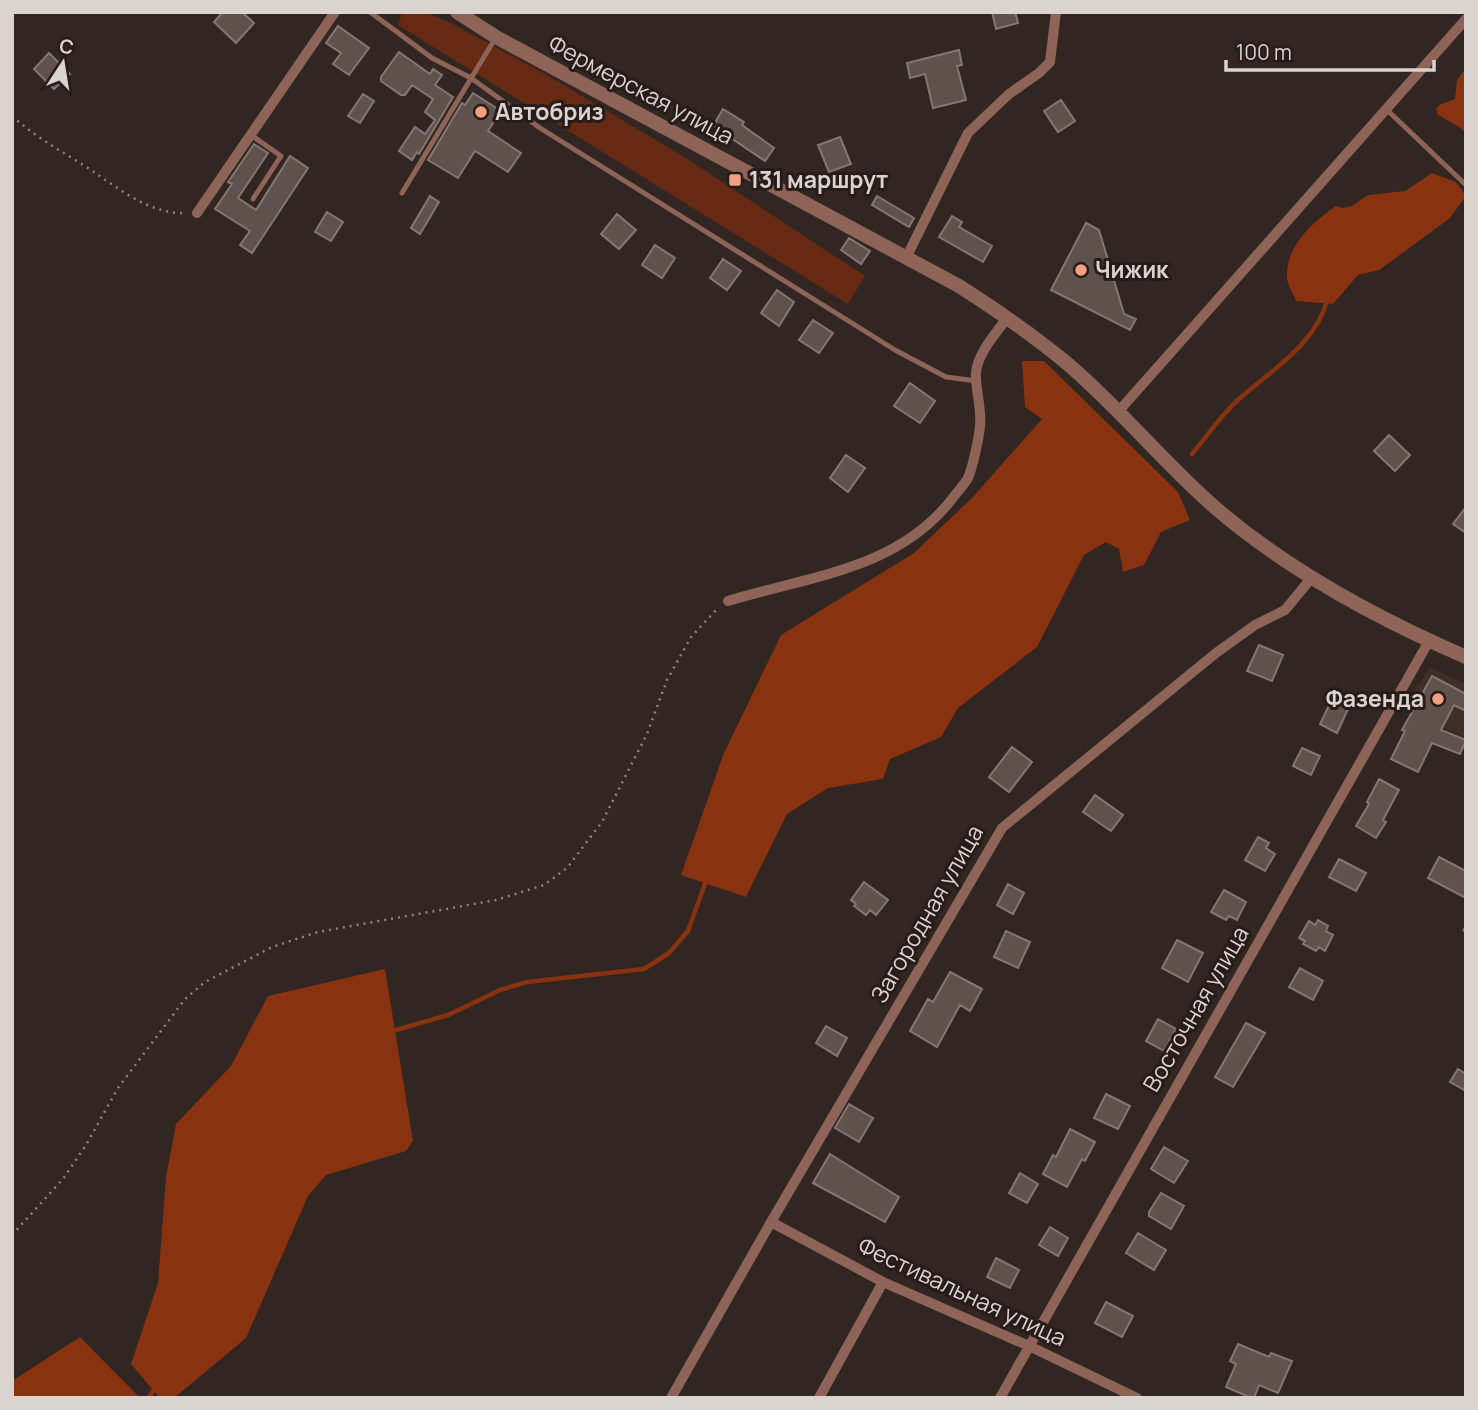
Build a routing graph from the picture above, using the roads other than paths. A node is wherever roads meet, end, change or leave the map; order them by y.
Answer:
1 (335, 12) edge
2 (370, 12) edge
3 (457, 12) edge
4 (1056, 12) edge
5 (1466, 19) edge
6 (496, 37) junction
7 (471, 78) junction
8 (1387, 108) junction
9 (251, 135) junction
10 (1466, 186) edge
11 (402, 192) dead end
12 (253, 199) dead end
13 (197, 213) road end
14 (906, 258) junction
15 (1008, 317) junction
16 (977, 381) junction
17 (1118, 412) junction
18 (1313, 576) junction
19 (728, 601) road end
20 (1429, 641) junction
21 (1466, 657) edge
22 (771, 1222) junction
23 (883, 1282) junction
24 (1029, 1346) junction
25 (671, 1398) edge
26 (819, 1398) edge
27 (1000, 1398) edge
28 (1138, 1398) edge

1 - 9 street
2 - 7 lane
3 - 6 street, Фермерская улица
4 - 14 street
5 - 8 street
6 - 7 lane
6 - 14 street, Фермерская улица
7 - 11 lane
7 - 16 lane
8 - 10 lane
8 - 17 street
9 - 12 lane
9 - 13 street
14 - 15 street, Фермерская улица
15 - 16 street
15 - 17 street, Фермерская улица
16 - 19 street
17 - 18 street, Фермерская улица
18 - 20 street, Фермерская улица
18 - 22 street, Загородная улица
20 - 21 street, Фермерская улица
20 - 24 street, Восточная улица
22 - 23 street, Фестивальная улица
22 - 25 street, Загородная улица
23 - 24 street, Фестивальная улица
23 - 26 street
24 - 27 street, Восточная улица
24 - 28 street, Фестивальная улица

